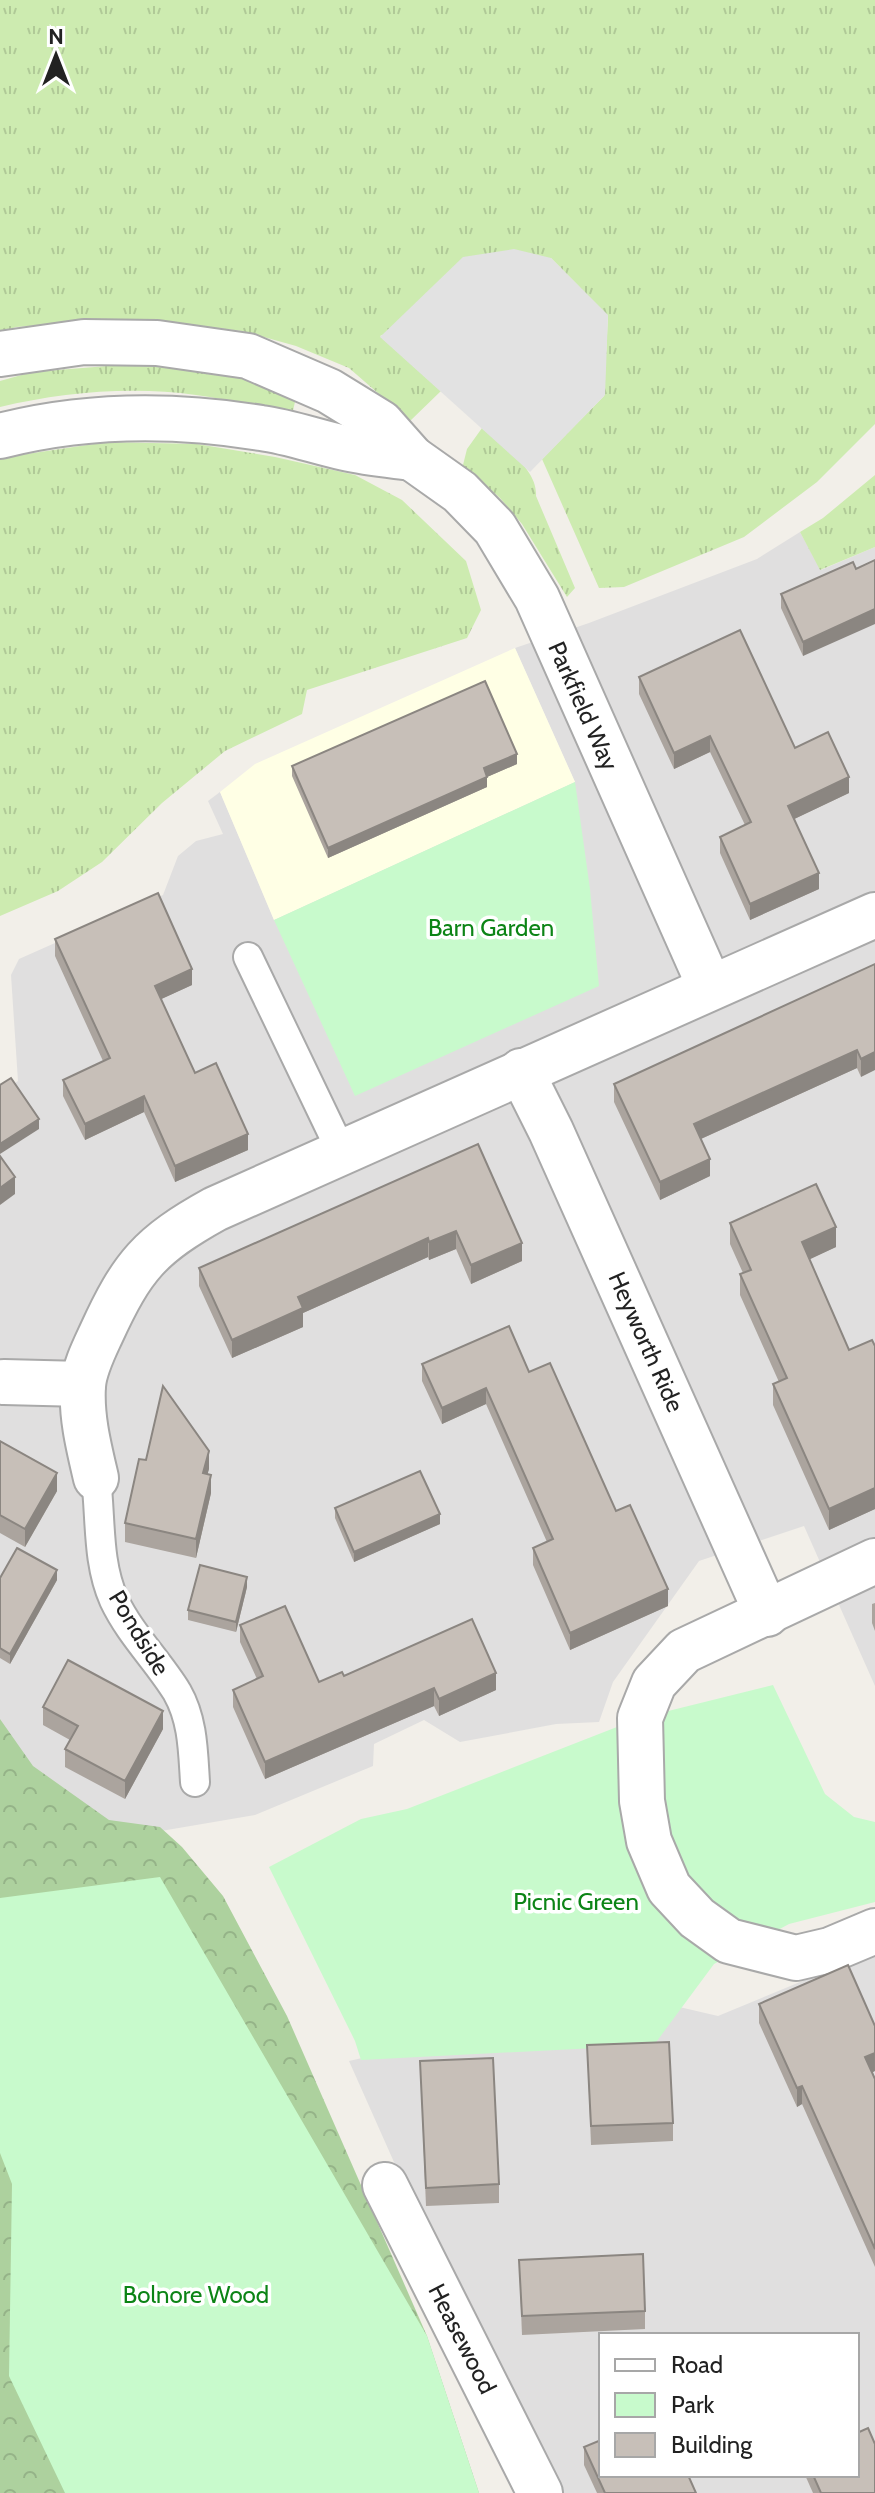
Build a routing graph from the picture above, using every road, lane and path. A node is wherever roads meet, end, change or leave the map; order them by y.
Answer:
1 (0, 354) edge
2 (0, 436) edge
3 (412, 458) junction
4 (875, 915) edge
5 (248, 957) dead end
6 (710, 987) junction
7 (521, 1071) junction
8 (342, 1153) junction
9 (4, 1382) dead end
10 (83, 1384) junction
11 (96, 1478) joint
12 (875, 1561) edge
13 (767, 1614) junction
14 (195, 1782) dead end
15 (875, 1931) edge
16 (385, 2185) dead end
17 (540, 2493) edge

1 - 3 street, Parkfield Way
2 - 3 street, Parkfield Way
3 - 6 street, Parkfield Way
4 - 6 street
5 - 8 lane
6 - 7 street
7 - 8 street, Pondside
7 - 13 street, Heyworth Ride
8 - 10 street, Pondside
9 - 10 street
10 - 11 street, Pondside
11 - 14 lane, Pondside
12 - 13 street
13 - 15 street
16 - 17 street, Heasewood

